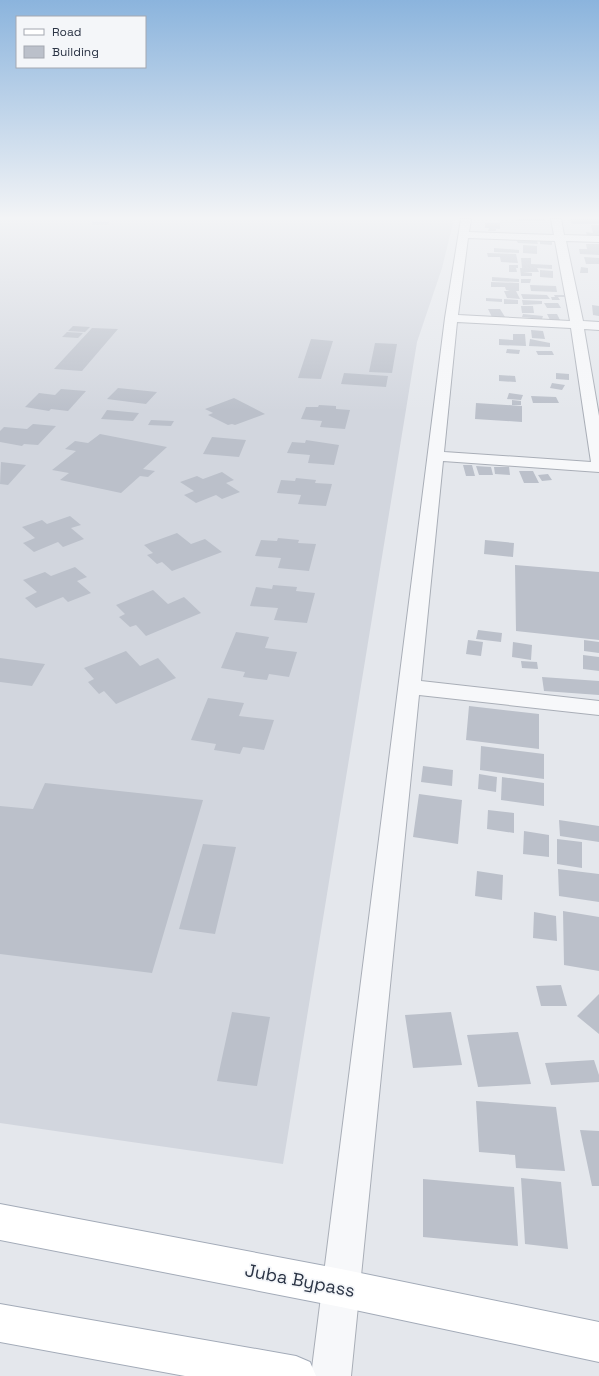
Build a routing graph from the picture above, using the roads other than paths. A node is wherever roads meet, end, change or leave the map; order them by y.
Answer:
1 (456, 283) edge
2 (569, 283) edge
3 (451, 318) junction
4 (578, 324) junction
5 (599, 326) edge
6 (436, 456) junction
7 (599, 462) edge
8 (599, 466) edge
9 (408, 687) junction
10 (599, 708) edge
11 (0, 1222) edge
12 (341, 1288) junction
13 (0, 1323) edge
14 (599, 1342) edge
15 (296, 1376) edge
16 (332, 1376) edge

1 - 3 street
2 - 4 street
3 - 4 street
3 - 6 street
4 - 5 street
4 - 7 street
6 - 8 street
6 - 9 street
9 - 10 street
9 - 12 street
11 - 12 main road, Juba Bypass
12 - 14 main road, Juba Bypass
12 - 16 street
13 - 15 main road

